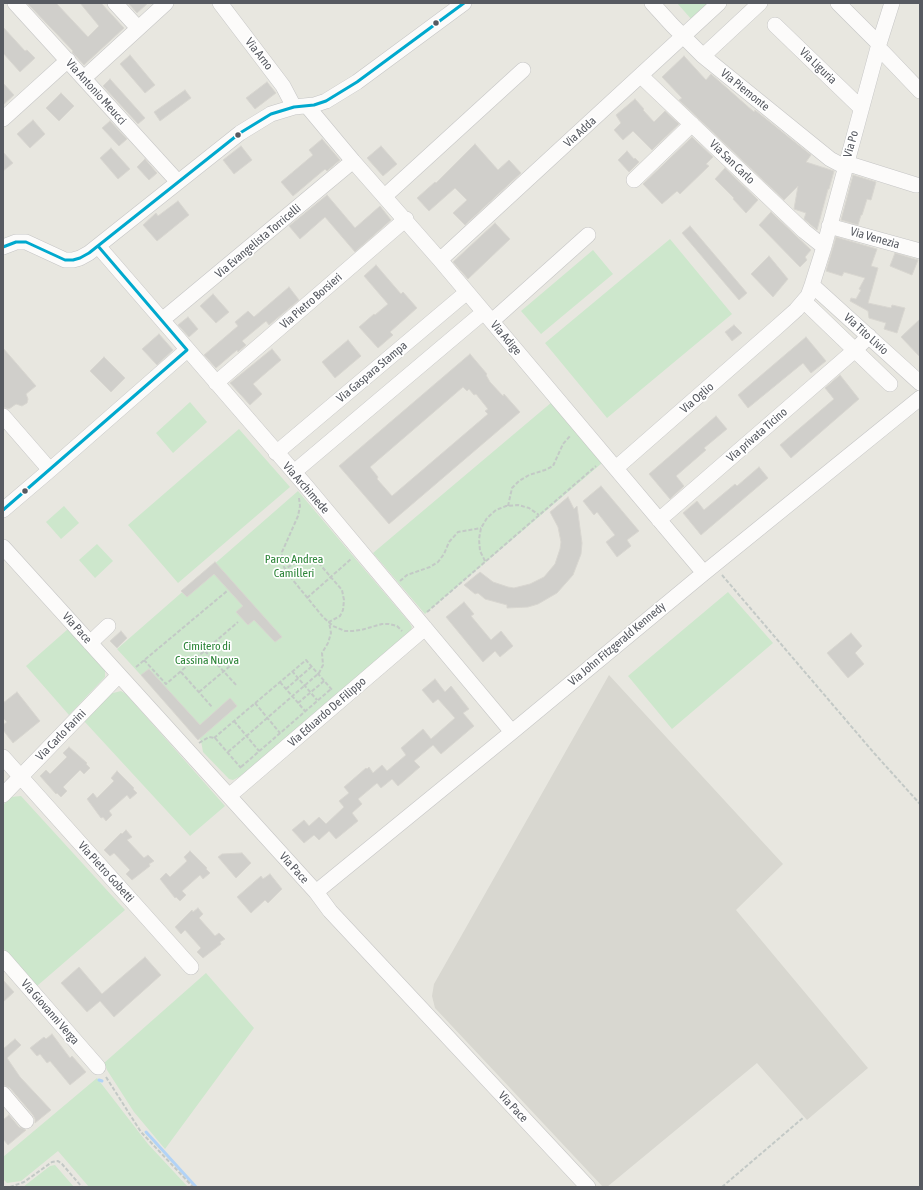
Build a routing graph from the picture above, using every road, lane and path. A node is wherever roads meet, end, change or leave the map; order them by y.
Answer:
1 (115, 3) edge
2 (166, 3) edge
3 (220, 3) edge
4 (464, 3) edge
5 (652, 3) edge
6 (720, 3) edge
7 (760, 3) edge
8 (838, 3) edge
9 (892, 3) edge
10 (18, 4) edge
11 (775, 25) dead end
12 (138, 28) junction
13 (682, 36) junction
14 (878, 46) junction
15 (703, 56) junction
16 (68, 60) junction
17 (523, 70) dead end
18 (641, 76) junction
19 (84, 78) junction
20 (920, 91) edge
21 (300, 107) junction
22 (861, 108) junction
23 (3, 119) edge
24 (692, 124) junction
25 (353, 161) junction
26 (845, 165) junction
27 (634, 180) dead end
28 (178, 182) junction
29 (916, 185) dead end
30 (387, 195) junction
31 (406, 219) junction
32 (829, 226) junction
33 (588, 234) dead end
34 (98, 246) junction
35 (824, 246) junction
36 (3, 247) edge
37 (920, 251) edge
38 (440, 260) junction
39 (812, 285) junction
40 (467, 292) junction
41 (810, 307) dead end
42 (486, 318) junction
43 (162, 320) junction
44 (869, 336) junction
45 (187, 350) junction
46 (855, 350) junction
47 (372, 372) junction
48 (216, 383) junction
49 (920, 383) edge
50 (890, 384) dead end
51 (387, 392) junction
52 (920, 398) edge
53 (3, 416) edge
54 (581, 427) junction
55 (276, 453) junction
56 (611, 462) junction
57 (300, 467) dead end
58 (50, 470) junction
59 (298, 495) dead end
60 (508, 506) junction
61 (3, 510) edge
62 (539, 515) junction
63 (659, 520) junction
64 (481, 528) junction
65 (3, 547) edge
66 (355, 556) dead end
67 (485, 562) junction
68 (285, 569) junction
69 (709, 569) junction
70 (331, 577) junction
71 (391, 588) junction
72 (227, 591) dead end
73 (307, 598) junction
74 (238, 622) dead end
75 (329, 622) junction
76 (421, 624) junction
77 (108, 626) dead end
78 (404, 633) dead end
79 (90, 643) junction
80 (205, 651) junction
81 (144, 660) junction
82 (230, 666) dead end
83 (136, 667) dead end
84 (312, 667) junction
85 (292, 671) junction
86 (181, 672) junction
87 (224, 672) junction
88 (318, 674) junction
89 (119, 675) junction
90 (298, 678) junction
91 (324, 681) junction
92 (280, 682) junction
93 (305, 685) junction
94 (237, 686) dead end
95 (286, 689) junction
96 (331, 689) junction
97 (199, 692) junction
98 (334, 692) dead end
99 (311, 693) junction
100 (292, 696) junction
101 (317, 700) junction
102 (255, 703) junction
103 (298, 703) junction
104 (212, 707) dead end
105 (305, 711) junction
106 (267, 718) junction
107 (234, 721) junction
108 (512, 732) junction
109 (280, 733) junction
110 (247, 736) junction
111 (214, 738) junction
112 (196, 743) dead end
113 (259, 751) junction
114 (228, 752) junction
115 (3, 757) edge
116 (241, 767) junction
117 (242, 771) dead end
118 (20, 777) junction
119 (3, 795) edge
120 (229, 796) junction
121 (920, 804) edge
122 (316, 892) junction
123 (3, 958) edge
124 (191, 967) dead end
125 (98, 1067) joint
126 (3, 1094) edge
127 (804, 1117) dead end
128 (26, 1121) dead end
129 (10, 1187) edge
130 (82, 1187) edge
131 (193, 1187) edge
132 (588, 1187) edge
133 (722, 1187) edge

1 - 12 street
2 - 12 street
3 - 21 street, Via Arno
4 - 21 street
5 - 13 street, Via Piemonte
6 - 13 street, Via Adda
7 - 15 street
8 - 14 street
9 - 14 street, Via Po
10 - 16 street, Via Antonio Meucci
11 - 22 street, Via Liguria
12 - 19 street
13 - 15 street, Via Piemonte
13 - 18 street, Via Adda
14 - 20 street
14 - 22 street, Via Po
15 - 26 street, Via Piemonte
16 - 19 street, Via Antonio Meucci
16 - 23 street
17 - 30 street
18 - 24 street, Via San Carlo
18 - 38 street, Via Adda
19 - 28 street, Via Antonio Meucci
21 - 25 street, Via Adige
21 - 28 street
22 - 26 street, Via Po
24 - 27 street
24 - 35 street, Via San Carlo
25 - 30 street, Via Adige
25 - 43 street, Via Evangelista Torricelli
26 - 29 street, Via Piemonte
26 - 32 street, Via Po
28 - 34 street
30 - 31 street, Via Adige
31 - 38 street, Via Adige
31 - 48 street, Via Pietro Borsieri
32 - 35 street, Via Po
32 - 37 street, Via Venezia
33 - 42 street
34 - 36 street
34 - 43 street, Via Archimede
35 - 39 street, Via Po
38 - 40 street, Via Adige
39 - 44 street, Via Tito Livio
39 - 56 street, Via Oglio
40 - 42 street, Via Adige
40 - 47 street, Via Gaspara Stampa
41 - 46 street
42 - 51 street
42 - 54 street, Via Adige
43 - 45 street, Via Archimede
44 - 46 street, Via privata Ticino
44 - 49 street, Via Tito Livio
45 - 48 street, Via Archimede
45 - 58 street
46 - 50 street
46 - 63 street, Via privata Ticino
47 - 51 street
47 - 55 street, Via Gaspara Stampa
48 - 55 street, Via Archimede
51 - 57 street
52 - 69 street, Via John Fitzgerald Kennedy
53 - 58 street
54 - 56 street, Via Adige
54 - 60 path
55 - 71 street, Via Archimede
56 - 62 path
56 - 63 street, Via Adige
58 - 61 street
59 - 68 path
60 - 62 path
60 - 64 path
62 - 67 path
63 - 69 street, Via Adige
64 - 67 path
64 - 71 path
65 - 79 street, Via Pace
66 - 70 path
67 - 76 path
68 - 70 path
68 - 73 path
69 - 108 street, Via John Fitzgerald Kennedy
69 - 121 path
70 - 73 path
70 - 75 path
71 - 76 street, Via Archimede
72 - 81 path
73 - 75 path
74 - 80 path
75 - 78 path
75 - 88 path
76 - 108 street, Via Archimede
76 - 120 street, Via Eduardo De Filippo
77 - 79 street
79 - 89 street, Via Pace
80 - 86 path
80 - 87 path
81 - 83 path
81 - 86 path
82 - 87 path
84 - 85 path
84 - 88 path
84 - 90 path
85 - 90 path
85 - 92 path
86 - 97 path
87 - 94 path
87 - 97 path
88 - 91 path
88 - 93 path
89 - 118 street, Via Carlo Farini
89 - 120 street, Via Pace
90 - 93 path
90 - 95 path
91 - 96 path
91 - 99 path
92 - 95 path
92 - 102 path
93 - 99 path
93 - 100 path
95 - 100 path
96 - 98 path
96 - 101 path
97 - 104 path
99 - 101 path
99 - 103 path
100 - 103 path
100 - 106 path
101 - 105 path
102 - 106 path
102 - 107 path
103 - 105 path
105 - 109 path
106 - 109 path
106 - 110 path
107 - 110 path
107 - 111 path
108 - 122 street, Via John Fitzgerald Kennedy
109 - 113 path
110 - 113 path
110 - 114 path
111 - 112 path
111 - 114 path
113 - 116 path
114 - 116 path
115 - 118 street, Via Pietro Gobetti
116 - 117 path
118 - 119 street, Via Carlo Farini
118 - 124 street, Via Pietro Gobetti
120 - 122 street, Via Pace
122 - 132 street, Via Pace
123 - 125 street, Via Giovanni Verga
125 - 131 path
126 - 128 street
127 - 133 path
129 - 130 path

